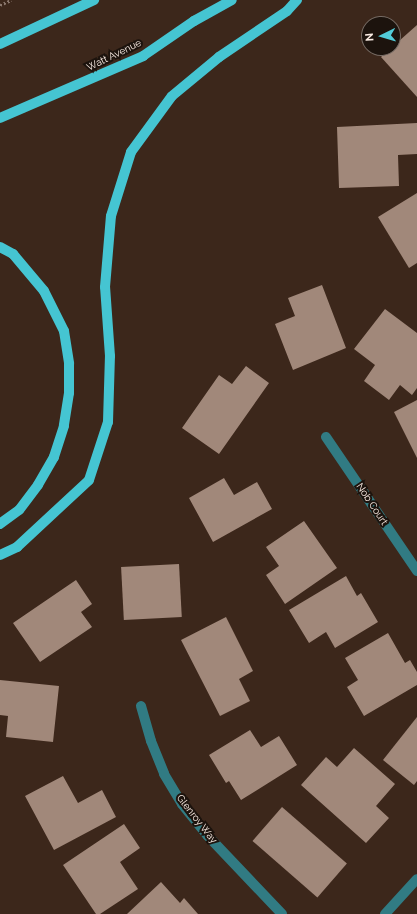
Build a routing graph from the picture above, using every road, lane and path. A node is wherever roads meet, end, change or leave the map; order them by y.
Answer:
1 (11, 0) edge
2 (94, 0) edge
3 (232, 0) edge
4 (297, 0) edge
5 (0, 5) edge
6 (0, 44) edge
7 (0, 118) edge
8 (0, 247) edge
9 (326, 437) dead end
10 (0, 524) edge
11 (0, 556) edge
12 (417, 571) edge
13 (142, 706) dead end
14 (417, 880) edge
15 (282, 914) edge
16 (385, 914) edge

1 - 5 path
2 - 6 main road
3 - 7 main road, Watt Avenue
4 - 11 main road
8 - 10 main road
9 - 12 street, Nob Court
13 - 15 street, Glenroy Way
14 - 16 street

